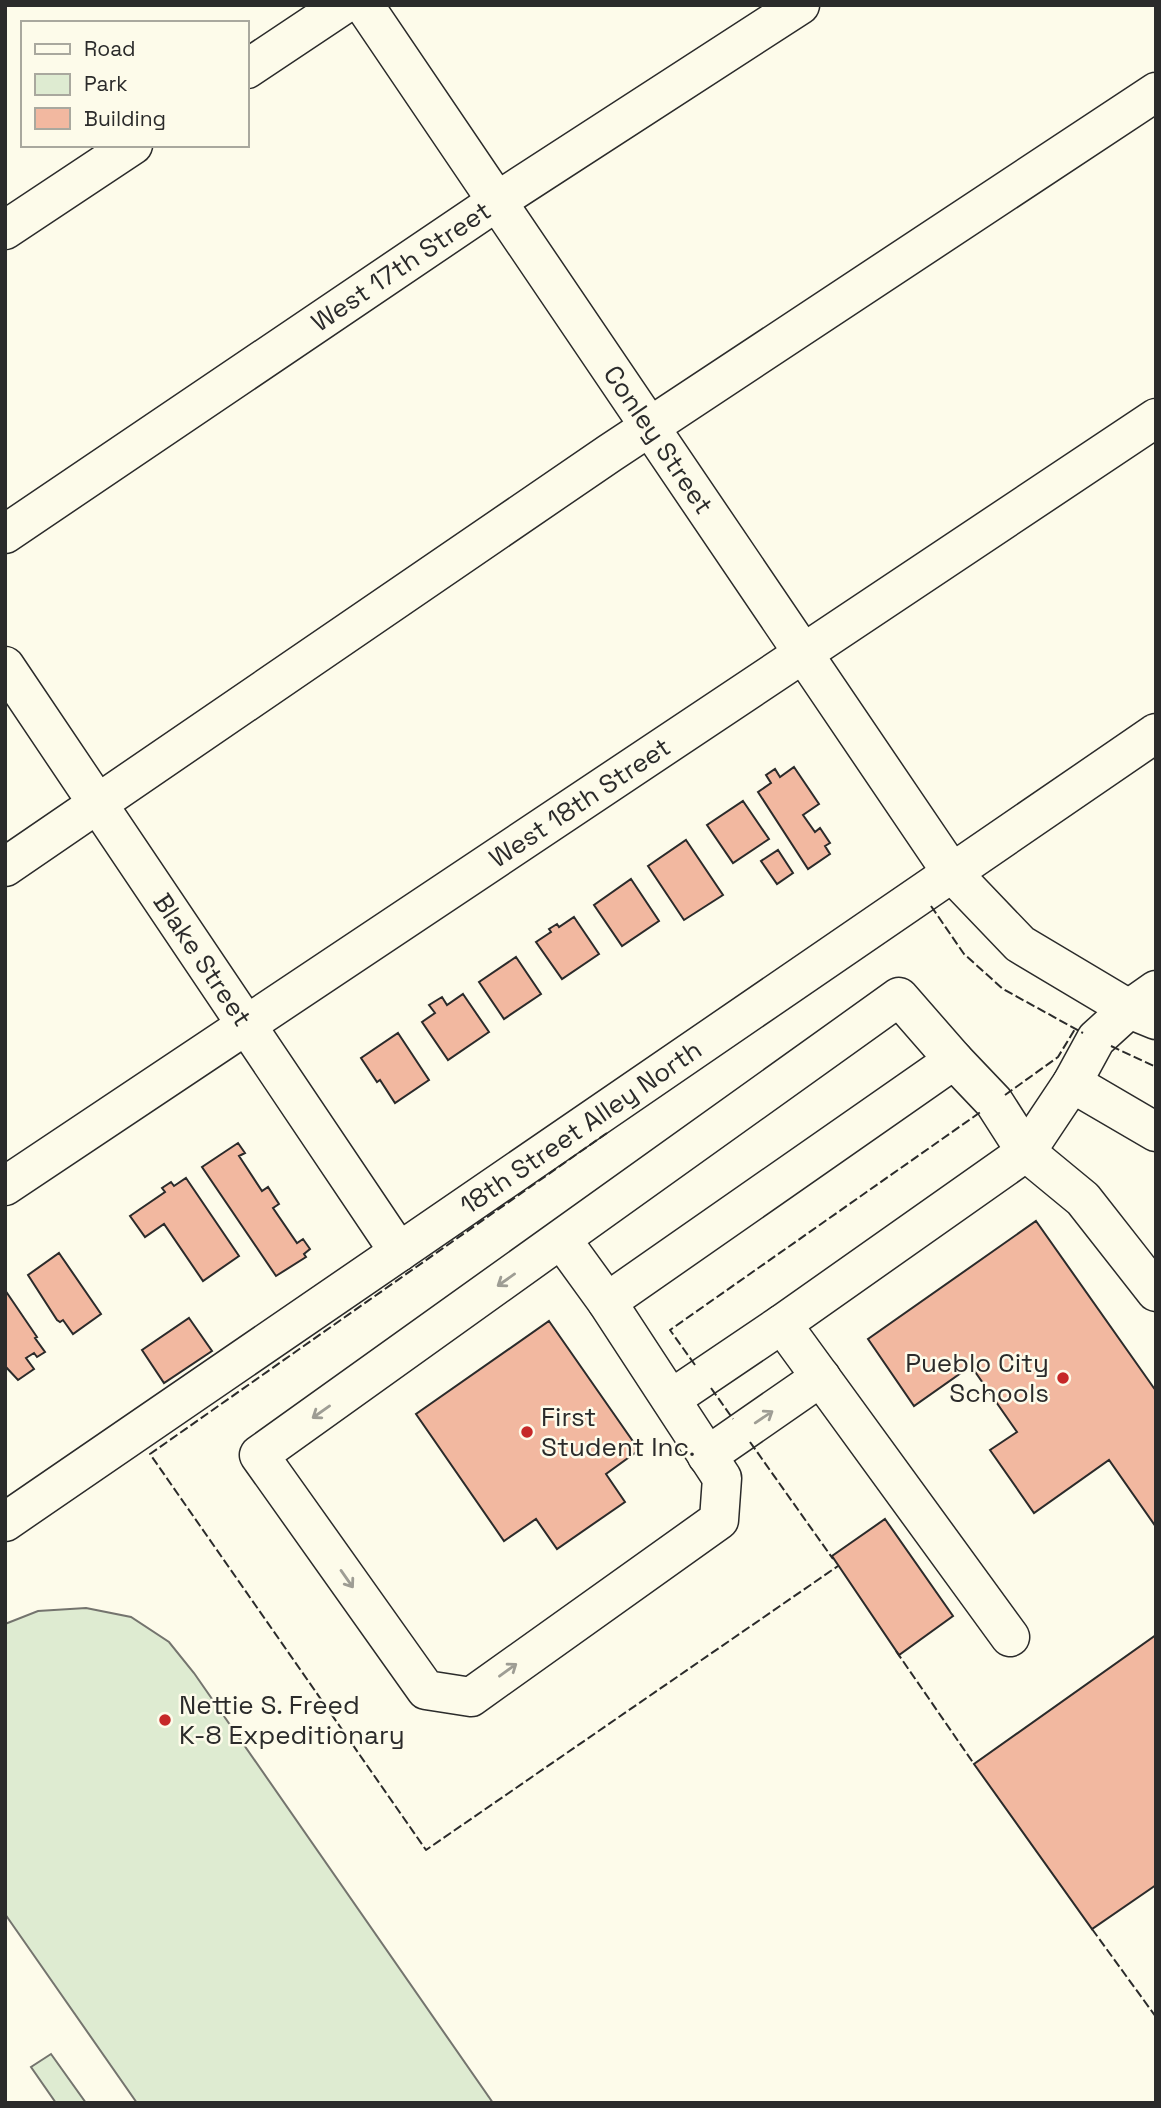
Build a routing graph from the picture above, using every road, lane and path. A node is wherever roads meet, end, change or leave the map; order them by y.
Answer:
1 (343, 5) edge
2 (364, 5) edge
3 (800, 5) edge
4 (248, 68) edge
5 (1156, 92) edge
6 (130, 147) edge
7 (496, 202) junction
8 (5, 230) edge
9 (1156, 418) edge
10 (650, 427) junction
11 (5, 534) edge
12 (803, 653) junction
13 (5, 666) edge
14 (1156, 733) edge
15 (99, 805) junction
16 (5, 867) edge
17 (952, 873) junction
18 (1147, 1007) edge
19 (247, 1025) junction
20 (954, 1060) junction
21 (1072, 1083) junction
22 (1156, 1132) edge
23 (1026, 1152) junction
24 (5, 1186) edge
25 (562, 1240) junction
26 (400, 1252) junction
27 (1156, 1292) edge
28 (607, 1302) junction
29 (782, 1324) junction
30 (821, 1377) junction
31 (671, 1399) junction
32 (707, 1455) junction
33 (5, 1522) edge
34 (1010, 1637) dead end

1 - 4 street
2 - 7 street, Conley Street
3 - 7 street, West 17th Street
5 - 10 street
6 - 8 street
7 - 10 street, Conley Street
7 - 11 street, West 17th Street
9 - 12 street, West 18th Street
10 - 12 street, Conley Street
10 - 15 street
12 - 17 street, Conley Street
12 - 19 street, West 18th Street
13 - 15 street, Blake Street
14 - 17 street, 18th Street Alley North
15 - 16 street
15 - 19 street, Blake Street
17 - 18 street, Conley Street
17 - 26 street, 18th Street Alley North
18 - 21 street
19 - 24 street, West 18th Street
19 - 26 street, Blake Street
20 - 23 street
20 - 25 street
20 - 28 street
21 - 22 street
21 - 23 street
23 - 27 street
23 - 29 street
25 - 28 street
25 -> 32 street
26 - 33 street, 18th Street Alley North
28 - 31 street
29 - 30 street
29 - 31 street
32 -> 30 street
30 - 34 street
31 - 32 street

